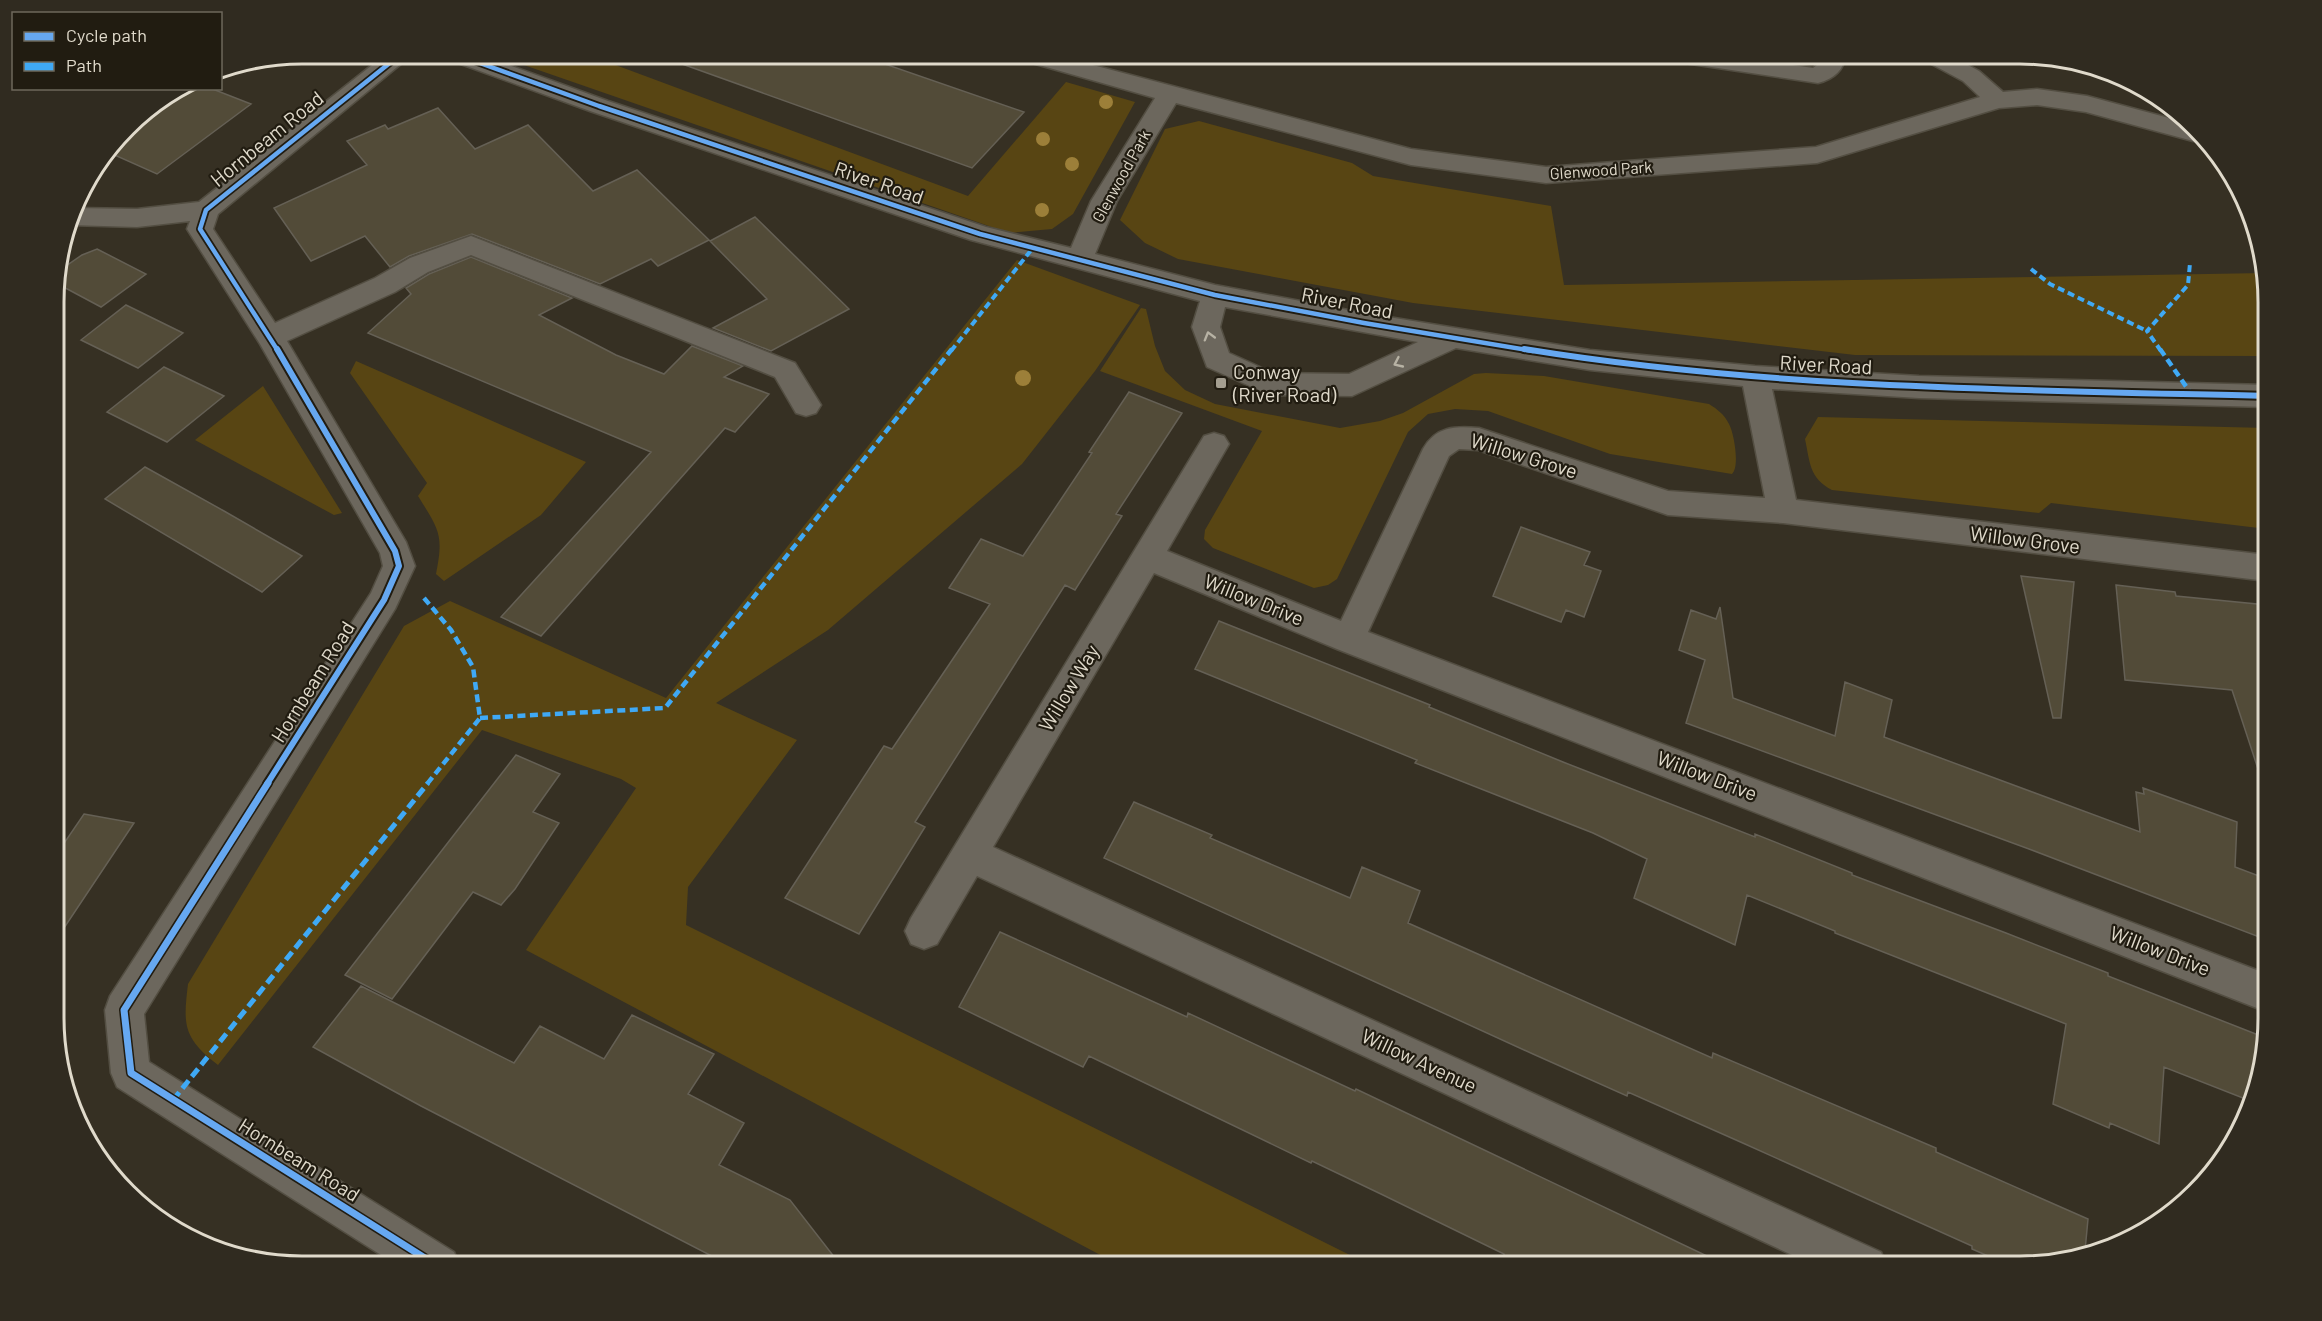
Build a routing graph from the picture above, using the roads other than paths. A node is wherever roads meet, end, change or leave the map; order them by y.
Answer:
1 (388, 64) edge
2 (483, 64) edge
3 (1074, 64) edge
4 (1738, 64) edge
5 (1833, 64) edge
6 (1949, 64) edge
7 (1169, 94) junction
8 (1997, 100) junction
9 (2185, 132) edge
10 (206, 210) junction
11 (81, 217) edge
12 (1079, 261) junction
13 (1215, 294) junction
14 (270, 337) junction
15 (1450, 339) junction
16 (1755, 377) junction
17 (2258, 396) edge
18 (806, 405) dead end
19 (1214, 444) dead end
20 (1783, 512) junction
21 (1147, 556) junction
22 (2258, 567) edge
23 (1349, 639) junction
24 (971, 855) junction
25 (924, 931) dead end
26 (2258, 989) edge
27 (422, 1256) edge
28 (1842, 1256) edge

1 - 10 street, Hornbeam Road
2 - 12 street, River Road
3 - 7 street, Glenwood Park
4 - 5 street
6 - 8 street
7 - 8 street, Glenwood Park
7 - 12 street, Glenwood Park
8 - 9 street, Glenwood Park
10 - 11 street
10 - 14 street, Hornbeam Road
12 - 13 street, River Road
13 - 15 street, River Road
15 -> 13 street
14 - 18 street
14 - 27 street, Hornbeam Road
15 - 16 street, River Road
16 - 17 street, River Road
16 - 20 street
19 - 21 street, Willow Way
20 - 22 street, Willow Grove
20 - 23 street, Willow Grove
21 - 23 street, Willow Drive
21 - 24 street, Willow Way
23 - 26 street, Willow Drive
24 - 25 street, Willow Way
24 - 28 street, Willow Avenue

